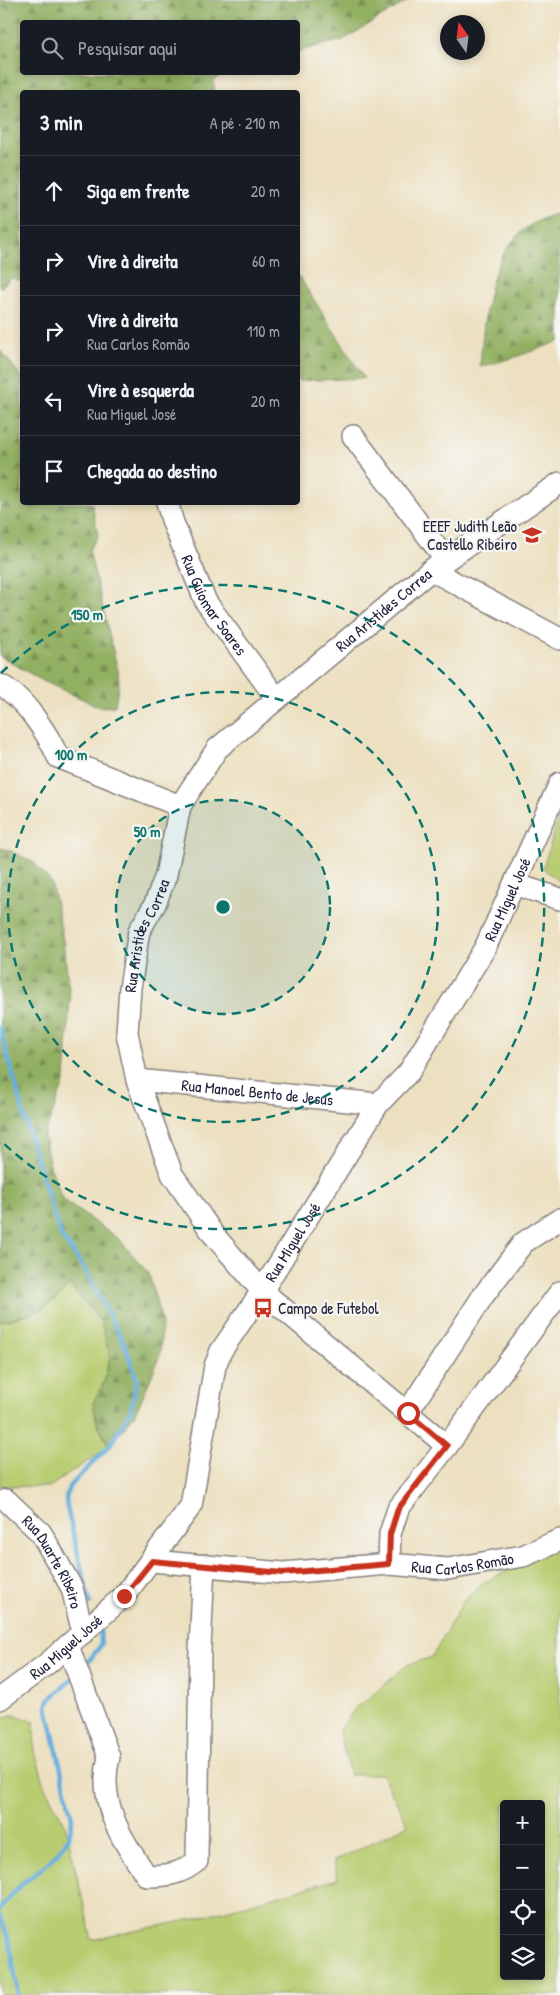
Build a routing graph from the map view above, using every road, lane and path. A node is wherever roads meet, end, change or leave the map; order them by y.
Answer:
1 (353, 436) dead end
2 (560, 483) edge
3 (168, 505) edge
4 (438, 565) junction
5 (560, 639) edge
6 (0, 685) edge
7 (277, 699) junction
8 (560, 783) edge
9 (180, 806) junction
10 (514, 884) junction
11 (560, 898) edge
12 (138, 1080) junction
13 (378, 1104) junction
14 (560, 1219) edge
15 (262, 1291) junction
16 (560, 1292) edge
17 (408, 1413) junction
18 (447, 1446) junction
19 (6, 1500) dead end
20 (560, 1540) edge
21 (152, 1561) junction
22 (389, 1564) junction
23 (204, 1566) junction
24 (75, 1639) junction
25 (0, 1699) edge

1 - 4 street
2 - 4 street, Rua Aristides Correa
3 - 7 street, Rua Guiomar Soares
4 - 5 street
4 - 7 street, Rua Aristides Correa
6 - 9 street
7 - 9 street, Rua Aristides Correa
8 - 10 street, Rua Miguel José
9 - 12 street, Rua Aristides Correa
10 - 11 street
10 - 13 street, Rua Miguel José
12 - 13 street, Rua Manoel Bento de Jesus
12 - 15 street, Rua Aristides Correa
13 - 15 street, Rua Miguel José
14 - 17 street
15 - 17 street, Rua Aristides Correa
15 - 21 street, Rua Miguel José
16 - 18 street
17 - 18 street, Rua Aristides Correa
18 - 22 street
19 - 24 street, Rua Duarte Ribeiro
20 - 22 street, Rua Carlos Romão
21 - 23 street, Rua Carlos Romão
21 - 24 street, Rua Miguel José
22 - 23 street, Rua Carlos Romão
23 - 24 street, Rua Duarte Ribeiro
24 - 25 street, Rua Miguel José

